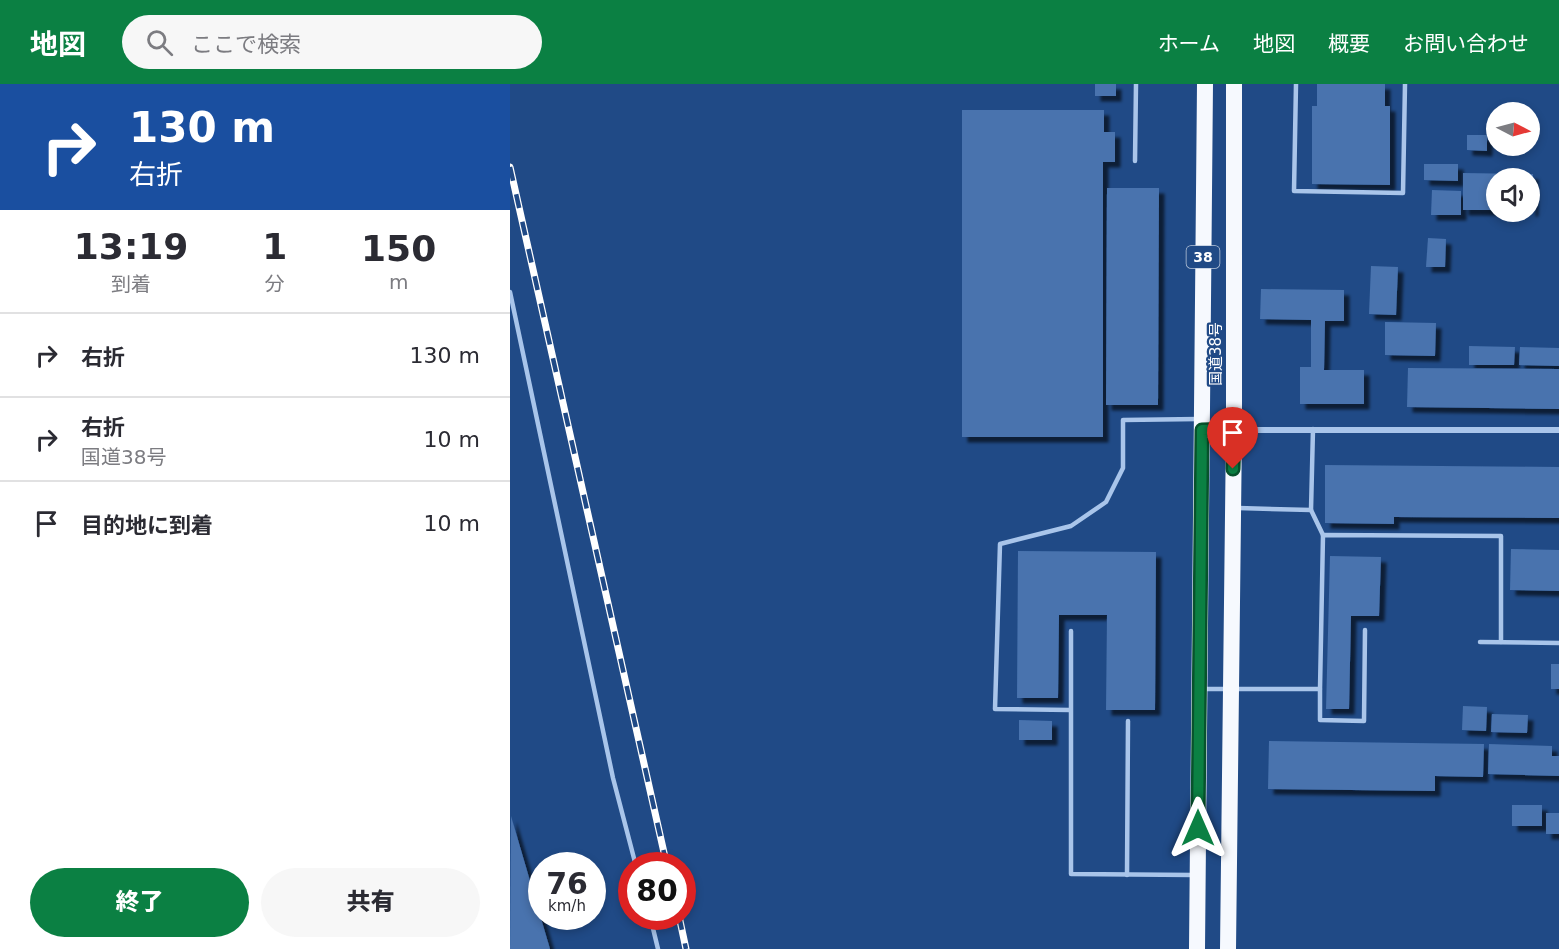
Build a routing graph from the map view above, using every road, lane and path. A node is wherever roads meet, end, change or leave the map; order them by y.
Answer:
1 (1136, 84) edge
2 (1205, 84) edge
3 (1234, 84) edge
4 (1296, 84) edge
5 (1405, 84) edge
6 (1135, 161) dead end
7 (510, 292) edge
8 (1202, 424) junction
9 (1234, 429) junction
10 (1313, 429) junction
11 (1559, 430) edge
12 (1232, 508) junction
13 (1311, 510) junction
14 (1323, 535) junction
15 (1365, 630) dead end
16 (1071, 631) dead end
17 (1480, 642) dead end
18 (1501, 642) junction
19 (1559, 643) edge
20 (1199, 689) junction
21 (1230, 689) junction
22 (1320, 689) junction
23 (1070, 710) junction
24 (1128, 721) dead end
25 (632, 852) edge
26 (1127, 875) junction
27 (1198, 875) junction
28 (653, 930) edge
29 (658, 949) edge
30 (1197, 949) edge
31 (1228, 949) edge

1 - 6 lane
2 - 8 highway, 国道38号 / 38
3 - 9 highway, 国道38号 / 38
4 - 5 lane
7 - 25 lane
8 - 9 street
8 - 20 highway, 国道38号 / 38
8 - 23 lane
9 - 10 street
9 - 12 highway, 国道38号 / 38
10 - 11 street
10 - 13 lane
12 - 13 lane
12 - 21 highway, 国道38号 / 38
13 - 14 lane
14 - 18 lane
14 - 22 lane
15 - 22 lane
16 - 23 lane
17 - 18 lane
18 - 19 lane
20 - 21 lane
20 - 27 highway, 国道38号 / 38
21 - 22 lane
21 - 31 highway, 国道38号 / 38
23 - 26 lane
24 - 26 lane
26 - 27 lane
27 - 30 highway, 国道38号 / 38
28 - 29 lane

